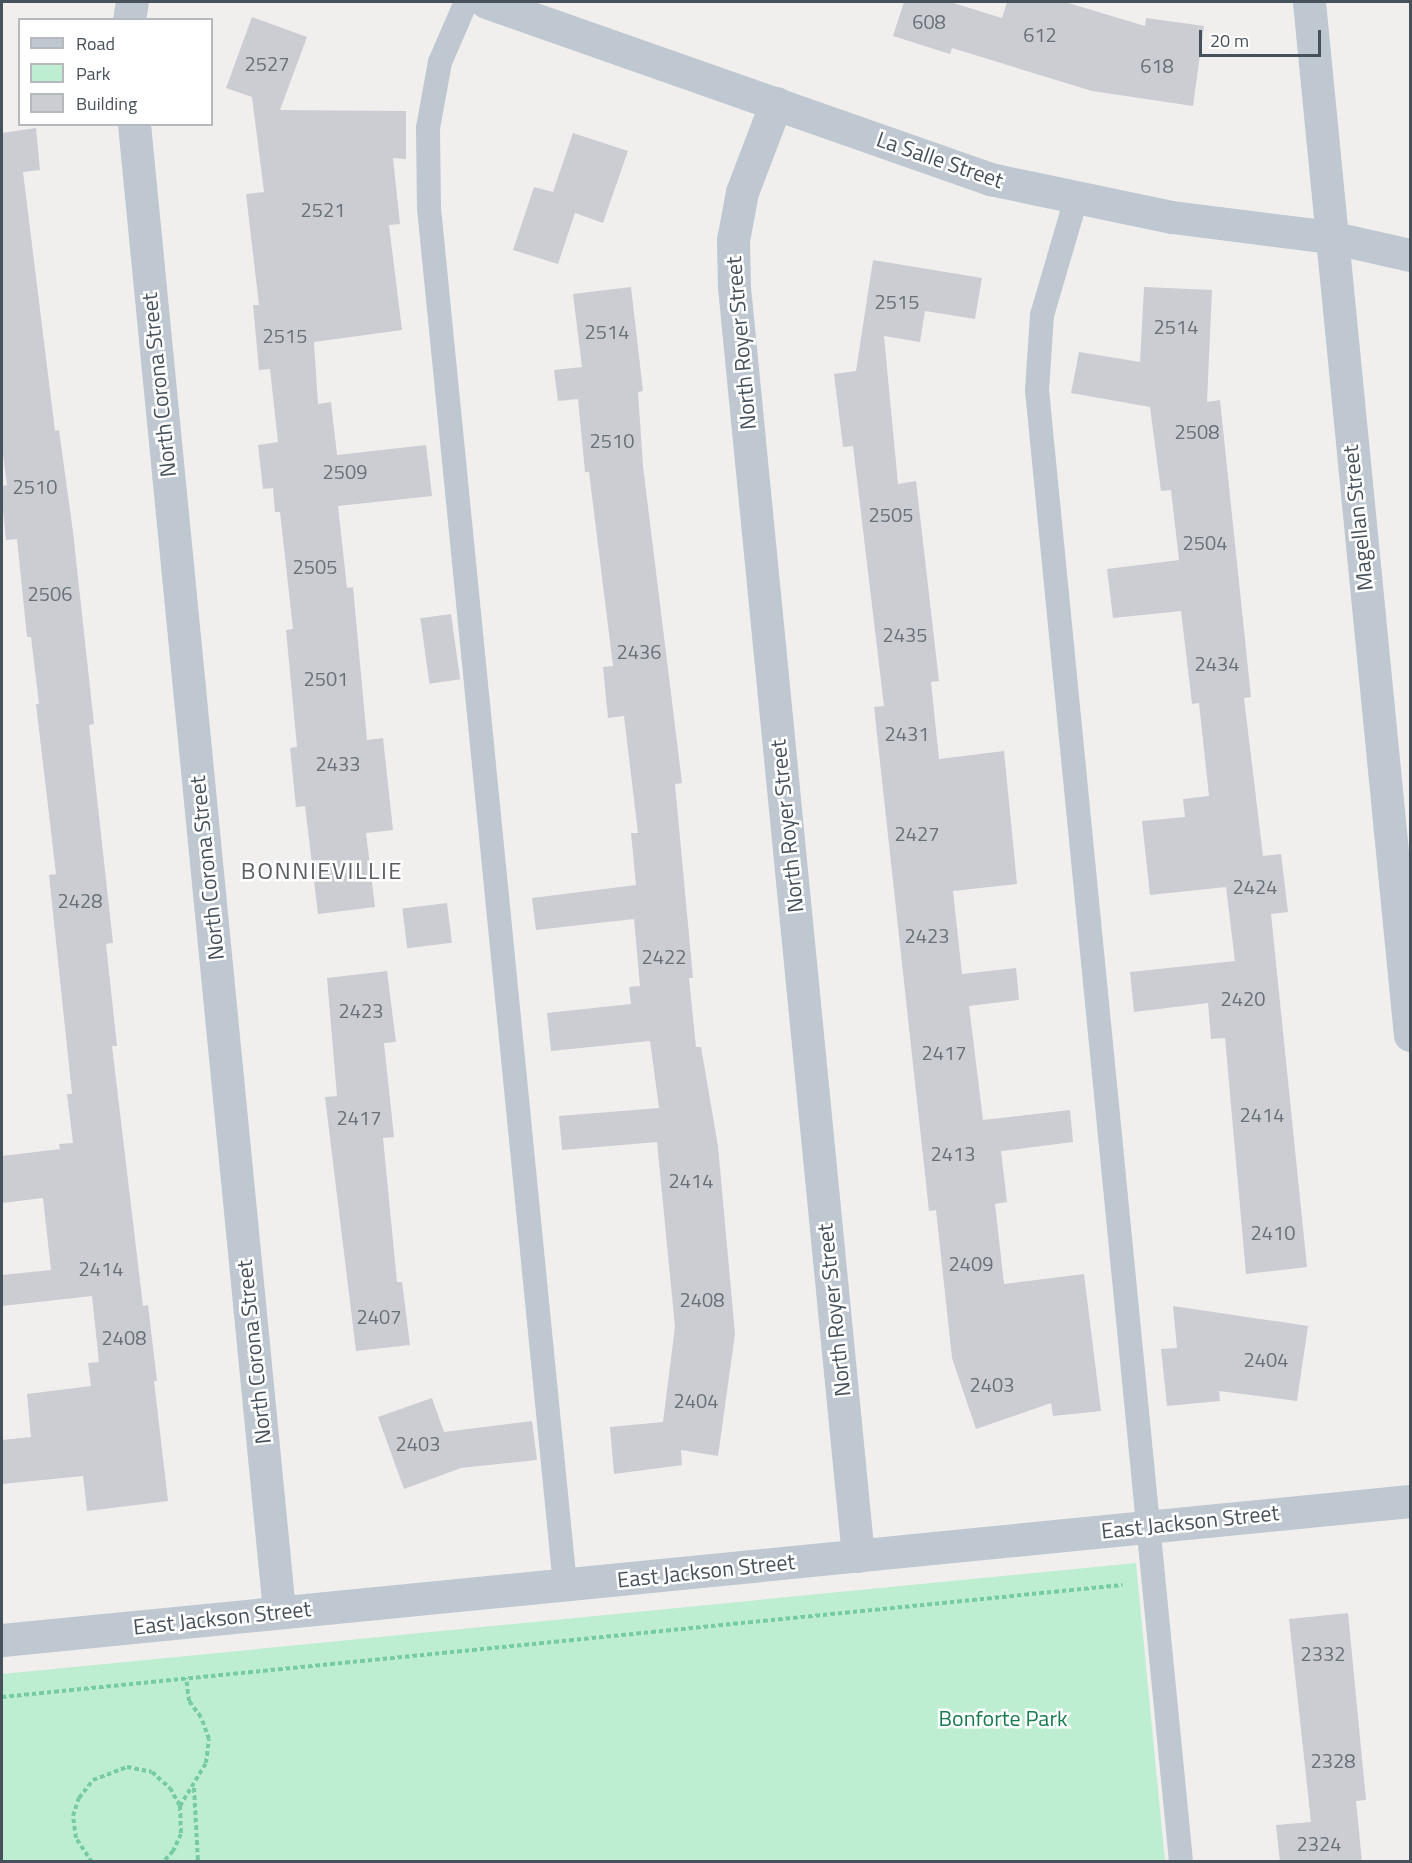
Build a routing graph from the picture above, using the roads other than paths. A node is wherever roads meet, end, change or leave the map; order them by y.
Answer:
1 (132, 2) edge
2 (466, 2) edge
3 (486, 2) edge
4 (1309, 2) edge
5 (519, 7) edge
6 (129, 18) edge
7 (776, 103) junction
8 (134, 126) edge
9 (1076, 199) junction
10 (1330, 237) junction
11 (1410, 255) edge
12 (1410, 1035) edge
13 (1410, 1501) edge
14 (1147, 1526) junction
15 (858, 1556) junction
16 (565, 1584) junction
17 (279, 1612) junction
18 (2, 1640) edge
19 (1181, 1862) edge

1 - 6 street
2 - 16 lane
3 - 5 street, La Salle Street
4 - 10 street, Magellan Street
5 - 7 street, La Salle Street
7 - 9 street, La Salle Street
7 - 15 street, North Royer Street
8 - 17 street, North Corona Street
9 - 10 street, La Salle Street
9 - 14 lane
10 - 11 street, La Salle Street
10 - 12 street, Magellan Street
13 - 14 street, East Jackson Street
14 - 15 street, East Jackson Street
14 - 19 lane
15 - 16 street, East Jackson Street
16 - 17 street, East Jackson Street
17 - 18 street, East Jackson Street

